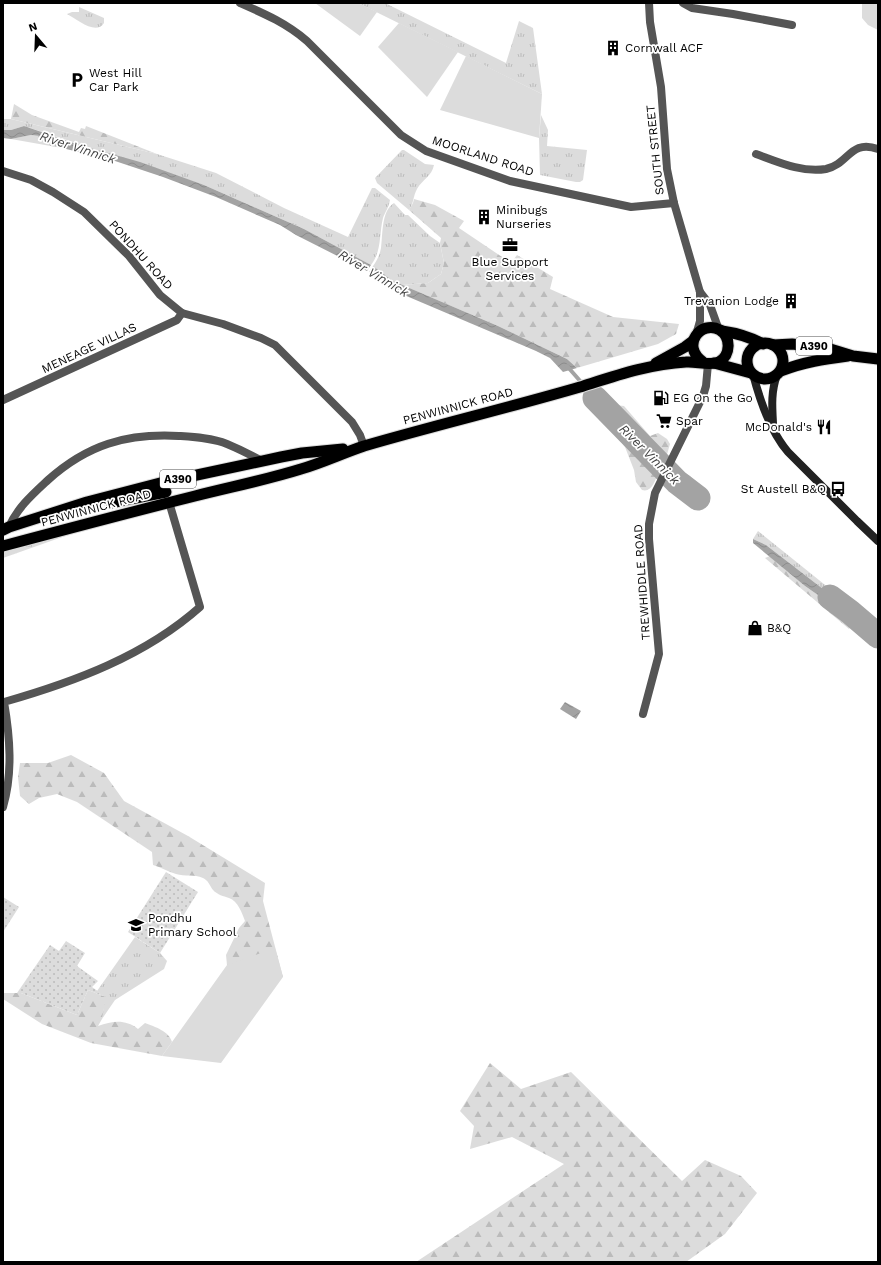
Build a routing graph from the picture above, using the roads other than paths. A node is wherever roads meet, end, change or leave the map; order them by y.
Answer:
1 (240, 3) edge
2 (649, 3) edge
3 (683, 3) edge
4 (792, 25) dead end
5 (878, 149) edge
6 (756, 154) dead end
7 (3, 171) edge
8 (674, 203) junction
9 (700, 292) junction
10 (182, 313) junction
11 (720, 331) junction
12 (694, 338) junction
13 (768, 344) junction
14 (853, 356) junction
15 (878, 360) edge
16 (708, 363) junction
17 (652, 366) junction
18 (779, 373) junction
19 (752, 374) junction
20 (3, 400) edge
21 (773, 430) junction
22 (361, 447) junction
23 (262, 461) junction
24 (166, 492) junction
25 (6, 528) edge
26 (878, 541) edge
27 (3, 546) edge
28 (643, 714) dead end
29 (3, 807) edge

1 - 8 street, MOORLAND ROAD
2 - 8 street, SOUTH STREET
3 - 4 street
5 - 6 street
7 - 10 street, PONDHU ROAD
8 - 9 street, SOUTH STREET
9 - 11 street, SOUTH STREET
9 - 12 street, SOUTH STREET
10 - 20 street, MENEAGE VILLAS
10 - 22 street, PONDHU ROAD
11 - 12 highway
11 - 13 highway, A390
11 - 16 highway
12 - 16 highway
12 - 17 highway, A390
13 - 14 highway, A390
13 - 18 highway
13 - 19 highway
14 - 15 highway, A390
14 - 18 highway, A390
16 - 17 highway, A390
16 - 19 highway, A390
16 - 28 street, TREWHIDDLE ROAD
17 - 22 highway, PENWINNICK ROAD / A390
18 - 19 highway
18 - 21 main road
19 - 21 main road
21 - 26 main road
22 - 23 highway, PENWINNICK ROAD / A390
22 - 24 highway, PENWINNICK ROAD / A390
23 - 24 highway, PENWINNICK ROAD / A390
23 - 25 street
24 - 25 highway, PENWINNICK ROAD / A390
24 - 27 highway, PENWINNICK ROAD / A390
24 - 29 street

